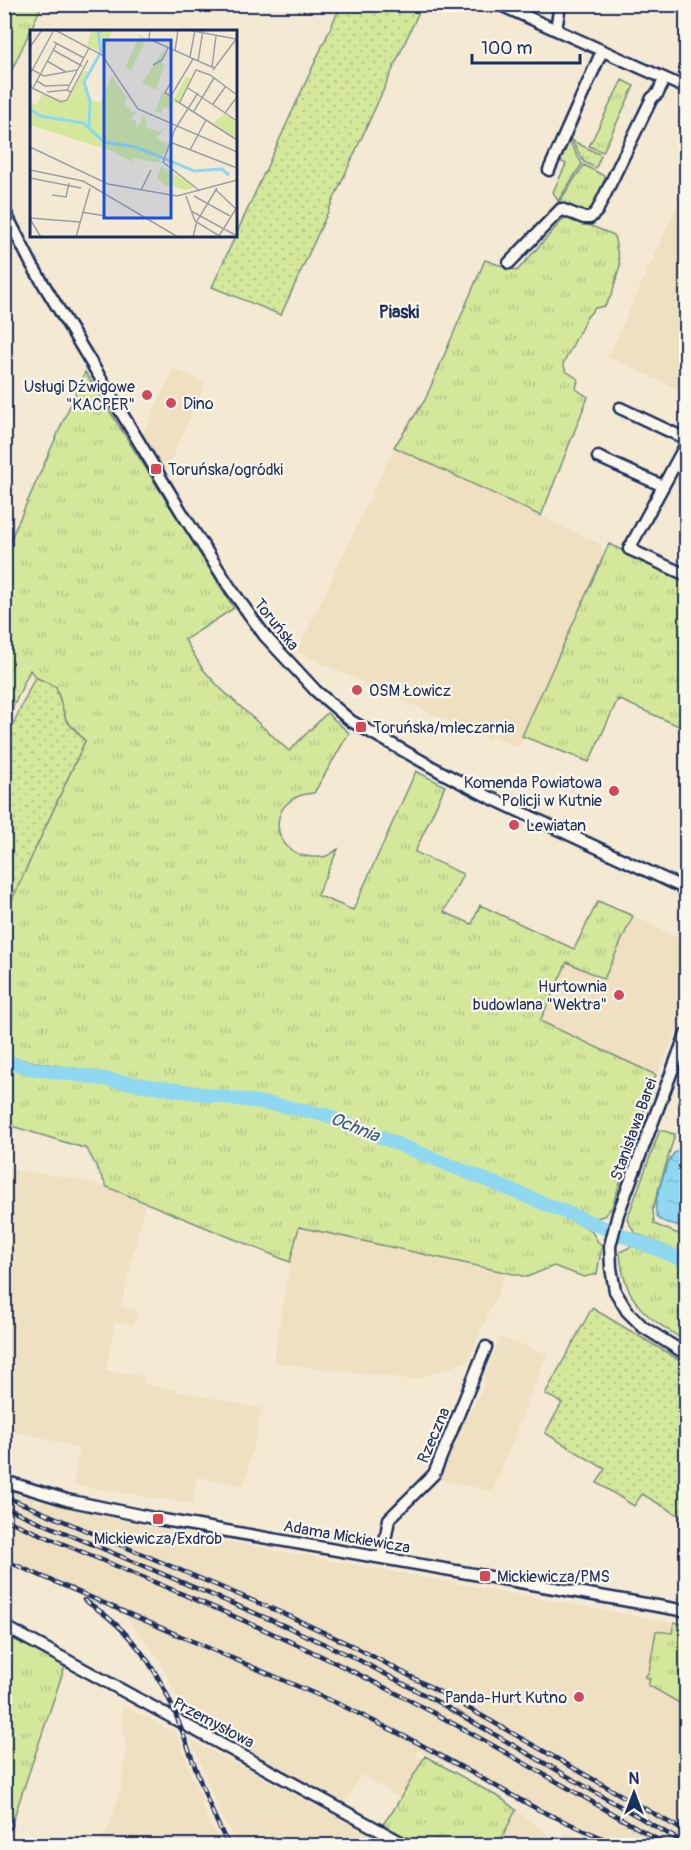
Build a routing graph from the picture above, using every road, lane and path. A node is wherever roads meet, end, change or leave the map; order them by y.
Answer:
1 (498, 4) edge
2 (560, 4) edge
3 (556, 30) junction
4 (602, 51) junction
5 (664, 79) junction
6 (687, 88) edge
7 (549, 170) dead end
8 (4, 210) edge
9 (509, 263) dead end
10 (621, 408) dead end
11 (687, 438) edge
12 (687, 444) edge
13 (598, 457) dead end
14 (663, 486) junction
15 (687, 574) edge
16 (687, 889) edge
17 (687, 1034) edge
18 (682, 1056) edge
19 (486, 1347) dead end
20 (687, 1354) edge
21 (4, 1481) edge
22 (382, 1557) junction
23 (687, 1611) edge
24 (4, 1626) edge
25 (408, 1845) edge

1 - 3 street
2 - 3 street
3 - 4 street
4 - 5 street
4 - 7 street
5 - 6 street
5 - 9 street
8 - 16 street, Toruńska
10 - 11 street
12 - 14 street
13 - 14 street
14 - 15 street
17 - 18 street, Stanisława Barei
18 - 20 street, Stanisława Barei
19 - 22 street, Rzeczna
21 - 22 street, Adama Mickiewicza
22 - 23 street, Adama Mickiewicza
24 - 25 street, Przemysłowa

